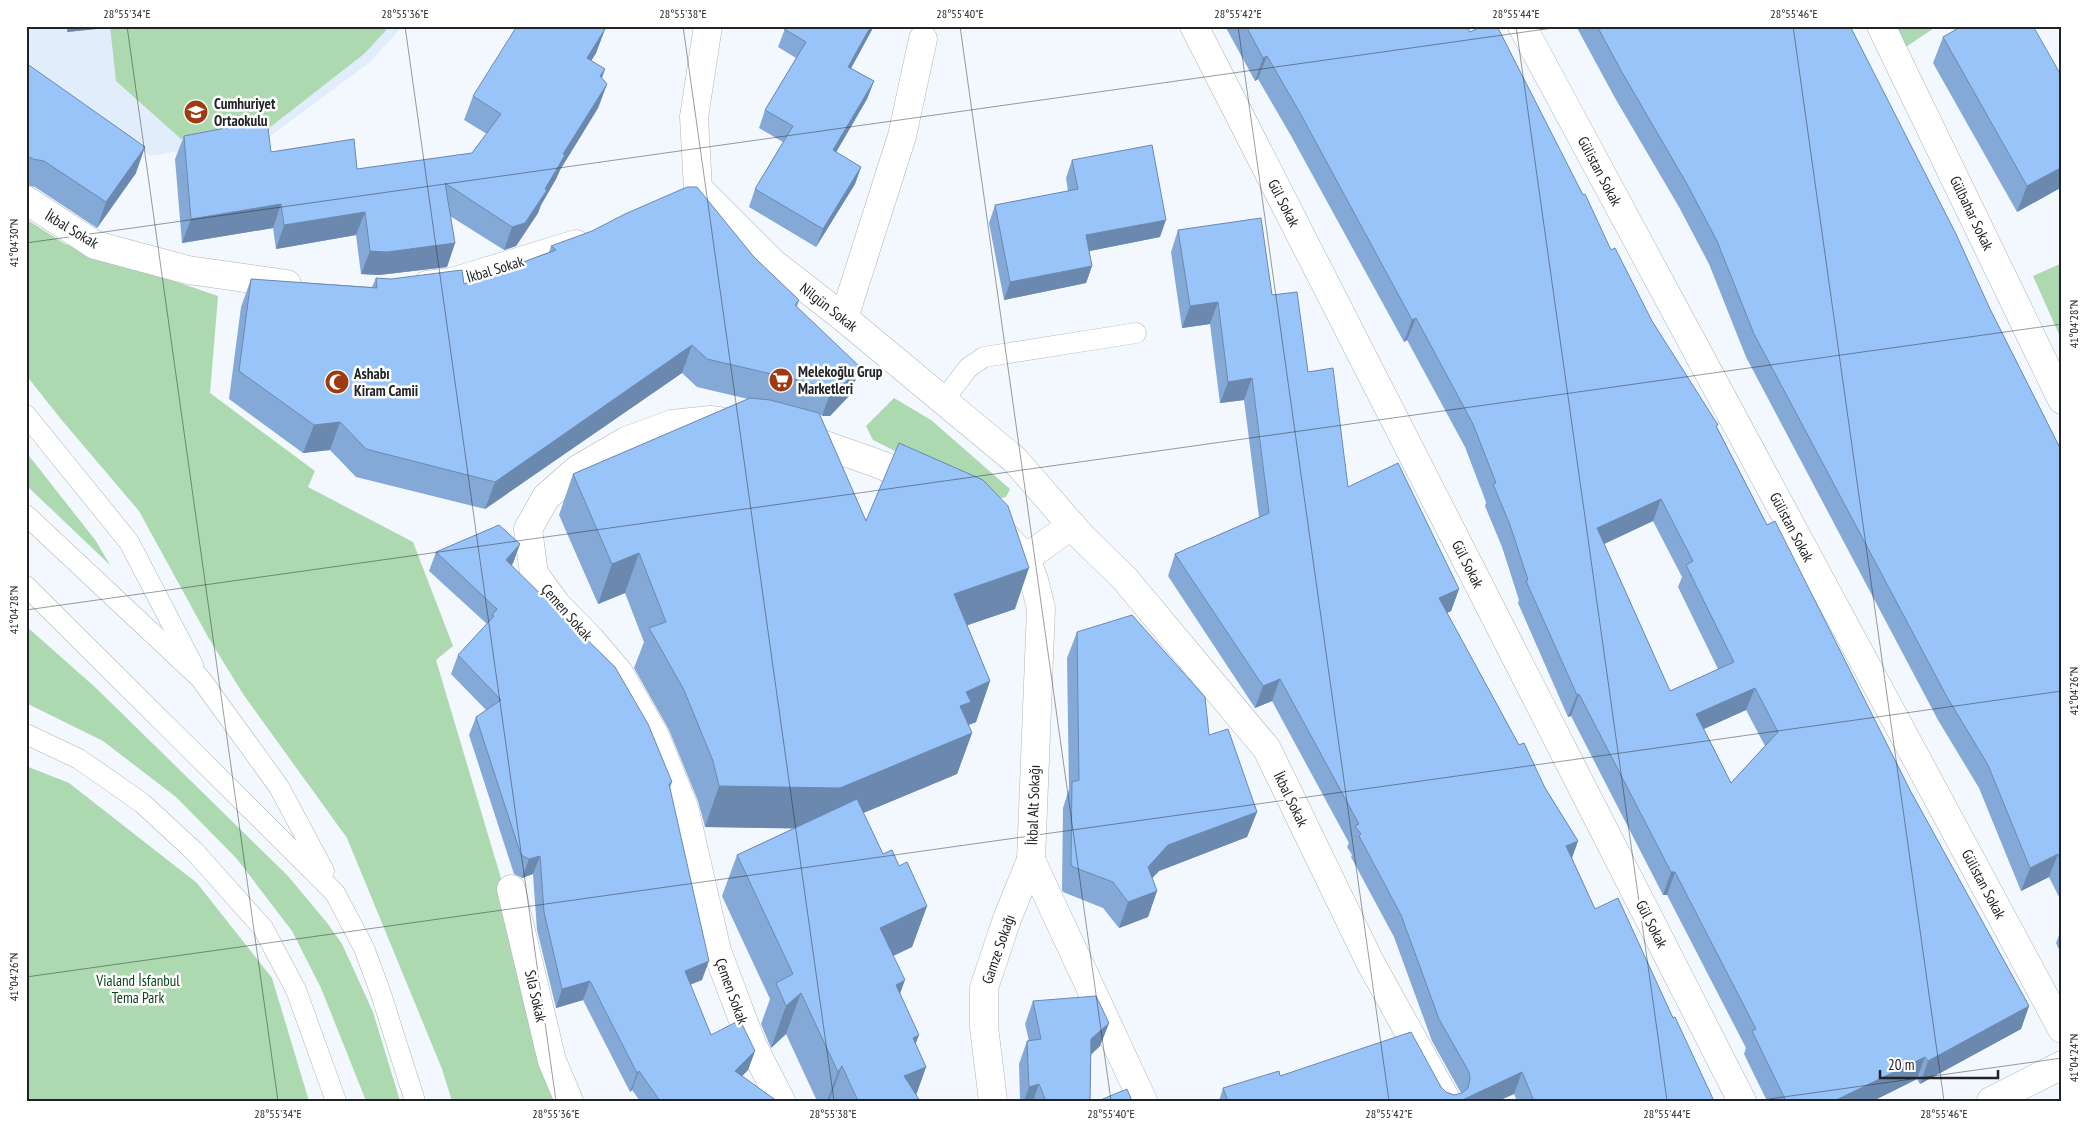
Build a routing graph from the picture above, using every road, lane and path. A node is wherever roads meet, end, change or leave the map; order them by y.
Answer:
1 (708, 26) edge
2 (1194, 26) edge
3 (1522, 26) edge
4 (1881, 26) edge
5 (923, 39) dead end
6 (698, 188) junction
7 (670, 195) edge
8 (26, 200) edge
9 (601, 231) edge
10 (316, 286) edge
11 (407, 288) edge
12 (844, 318) junction
13 (1136, 332) dead end
14 (944, 400) junction
15 (2062, 400) edge
16 (26, 415) edge
17 (945, 492) edge
18 (983, 513) edge
19 (26, 515) edge
20 (1076, 530) junction
21 (1026, 558) junction
22 (26, 586) edge
23 (200, 678) junction
24 (26, 734) edge
25 (1031, 860) junction
26 (511, 889) dead end
27 (335, 893) junction
28 (2062, 1029) edge
29 (2062, 1065) edge
30 (336, 1101) edge
31 (415, 1101) edge
32 (569, 1101) edge
33 (781, 1101) edge
34 (993, 1101) edge
35 (1143, 1101) edge
36 (1447, 1101) edge
37 (1742, 1101) edge
38 (1992, 1101) edge

1 - 6 street
2 - 37 street, Gül Sokak
3 - 28 street, Gülistan Sokak
4 - 15 street, Gülbahar Sokak
5 - 12 street
6 - 7 street
6 - 12 street, Nilgün Sokak
8 - 10 street, İkbal Sokak
9 - 11 street, İkbal Sokak
12 - 14 street, Nilgün Sokak
13 - 14 lane
14 - 20 street, Nilgün Sokak
16 - 23 lane
17 - 33 street, Çemen Sokak
18 - 21 street, İkbal Alt Sokağı
19 - 23 lane
20 - 21 street
20 - 36 street, İkbal Sokak
21 - 25 street, İkbal Alt Sokağı
22 - 27 lane
23 - 27 lane
24 - 30 lane
25 - 34 street, Gamze Sokağı
25 - 35 street, İkbal Alt Sokağı
26 - 32 street, Sıla Sokak
27 - 31 lane
29 - 38 street

